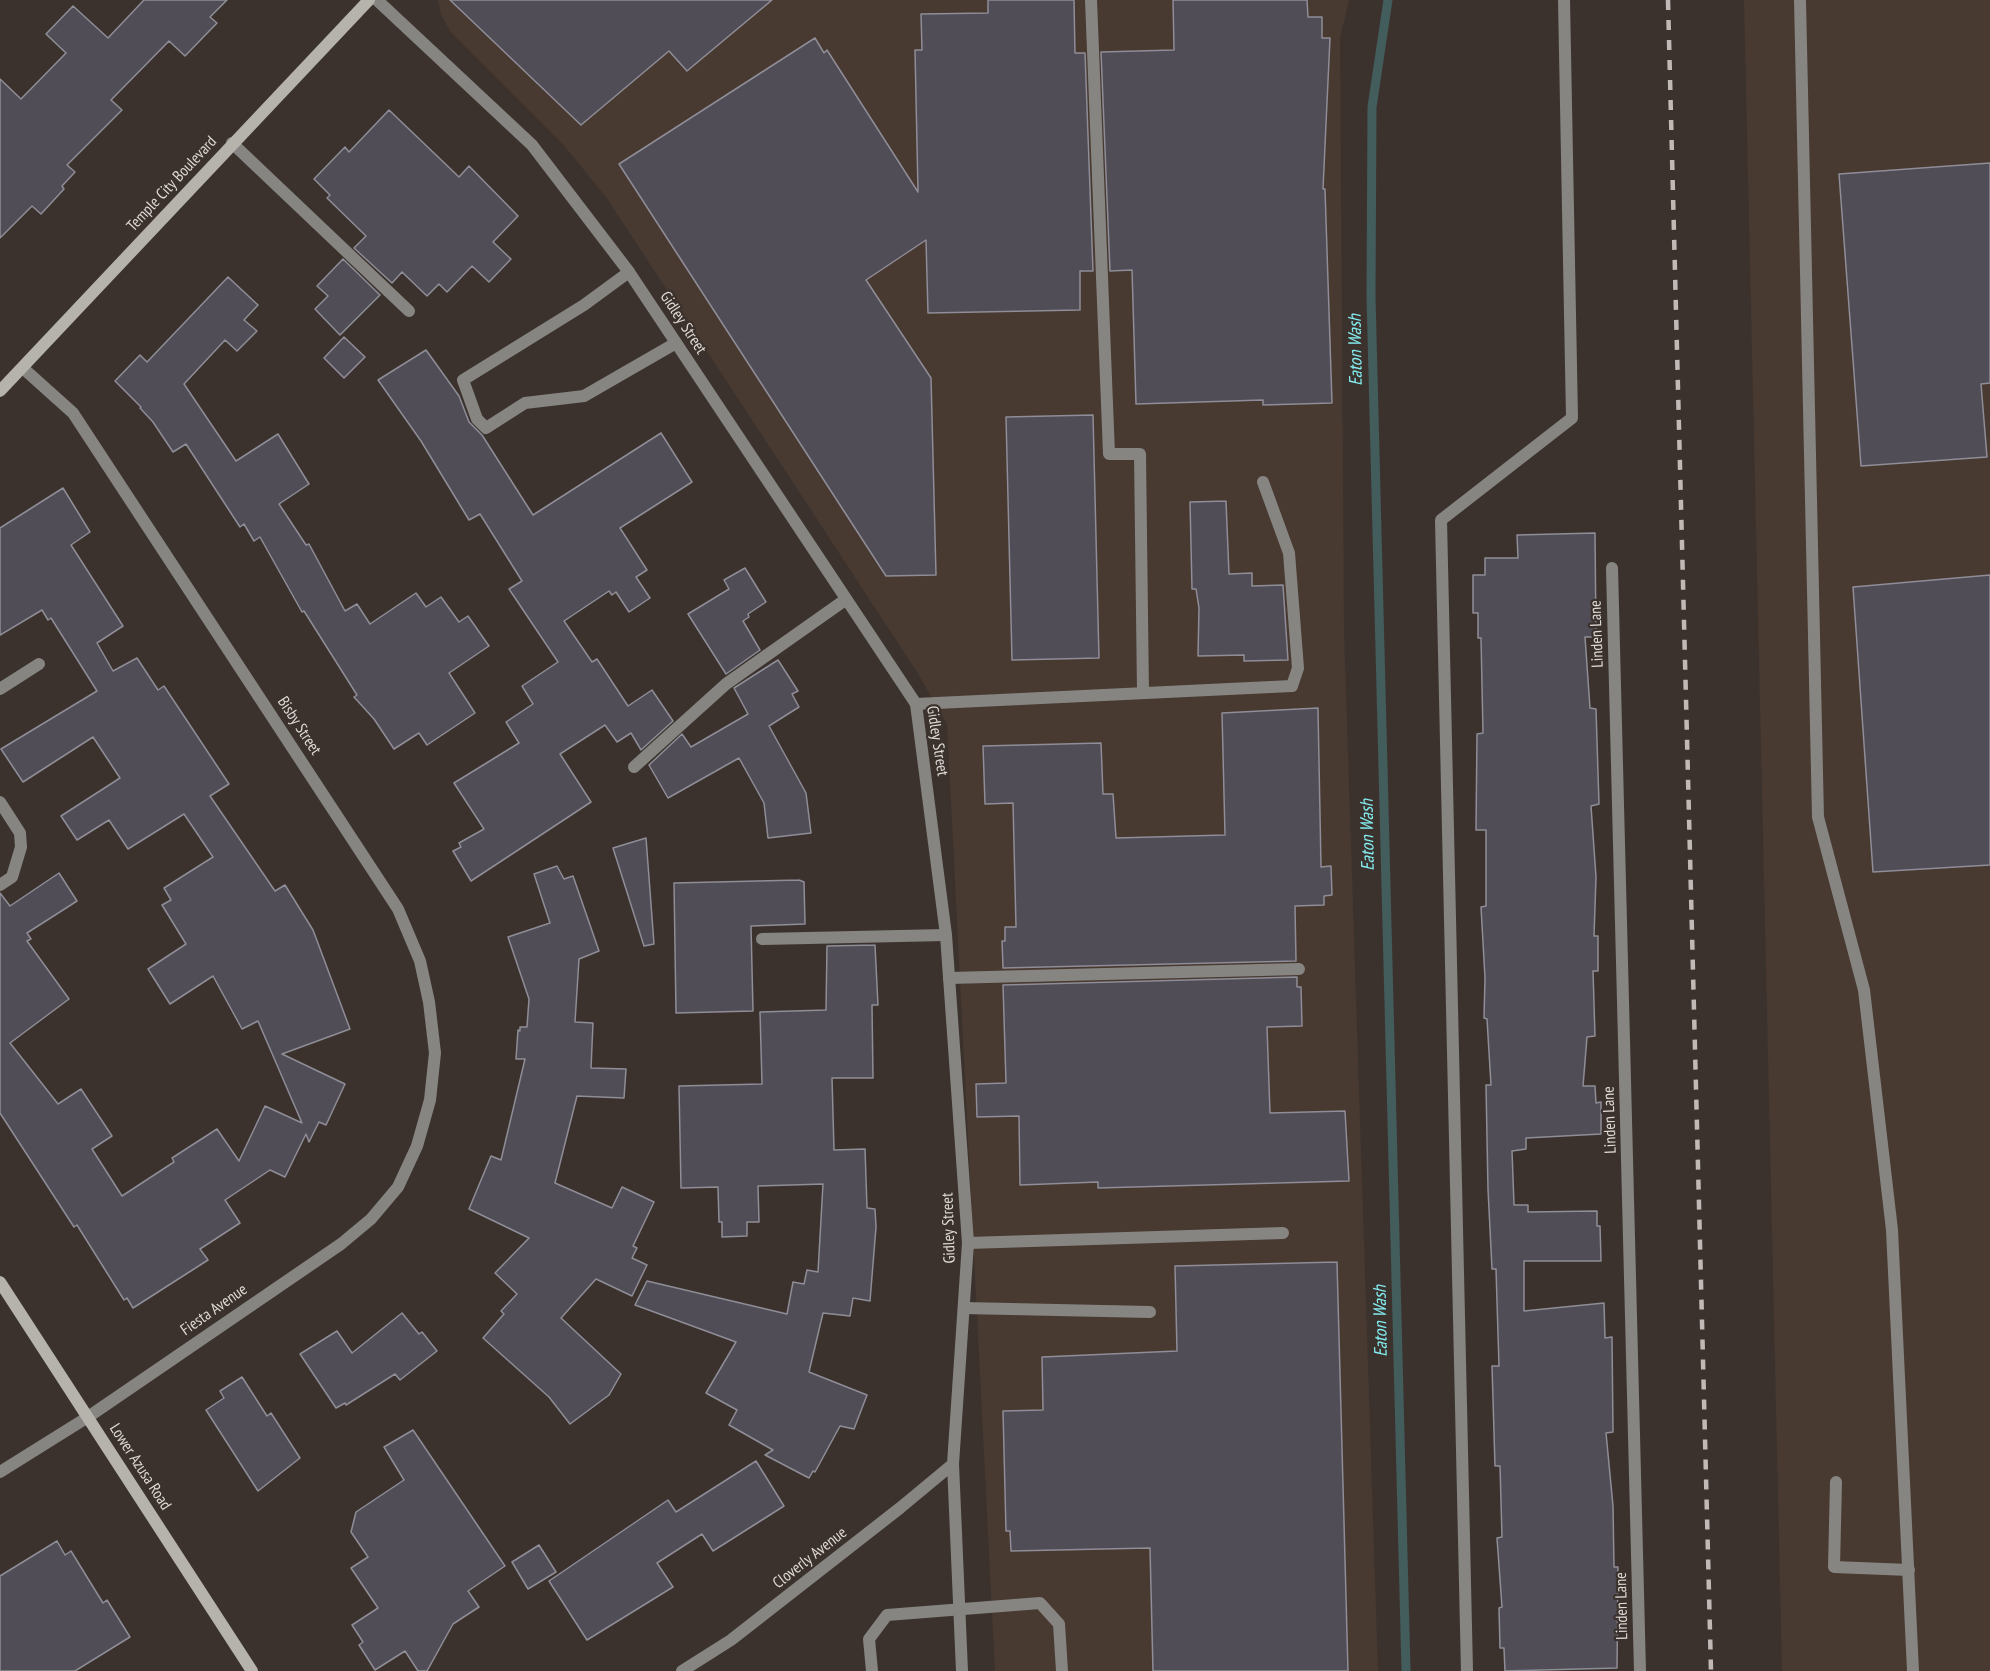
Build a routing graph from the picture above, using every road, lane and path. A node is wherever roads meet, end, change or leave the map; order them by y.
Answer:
1 (369, 0) edge
2 (377, 0) edge
3 (1090, 0) edge
4 (1564, 0) edge
5 (1800, 0) edge
6 (232, 143) junction
7 (629, 272) junction
8 (409, 311) dead end
9 (676, 343) junction
10 (24, 369) junction
11 (0, 391) edge
12 (1263, 482) dead end
13 (1612, 568) dead end
14 (845, 600) junction
15 (39, 664) dead end
16 (0, 689) edge
17 (1143, 693) junction
18 (916, 704) junction
19 (634, 767) dead end
20 (0, 802) edge
21 (0, 885) edge
22 (946, 935) junction
23 (762, 939) dead end
24 (1299, 969) dead end
25 (949, 978) junction
26 (417, 1146) joint
27 (1282, 1233) dead end
28 (968, 1243) junction
29 (0, 1282) edge
30 (964, 1308) junction
31 (1150, 1312) dead end
32 (88, 1417) junction
33 (953, 1464) junction
34 (0, 1472) edge
35 (1836, 1482) dead end
36 (1909, 1570) junction
37 (959, 1608) junction
38 (252, 1671) edge
39 (682, 1671) edge
40 (872, 1671) edge
41 (962, 1671) edge
42 (1062, 1671) edge
43 (1467, 1671) edge
44 (1640, 1671) edge
45 (1913, 1671) edge

1 - 6 main road, Temple City Boulevard
2 - 7 street, Gidley Street
3 - 17 street
4 - 43 street
5 - 36 street
6 - 8 street
6 - 10 main road, Temple City Boulevard
7 - 9 street, Gidley Street
7 - 9 street
9 - 14 street, Gidley Street
10 - 11 main road, Temple City Boulevard
10 - 26 street, Bisby Street
12 - 17 street
13 - 44 street, Linden Lane
14 - 18 street, Gidley Street
14 - 19 street
15 - 16 street
17 - 18 street
18 - 22 street, Gidley Street
20 - 21 street
22 - 23 street
22 - 25 street, Gidley Street
24 - 25 street
25 - 28 street, Gidley Street
26 - 32 street, Fiesta Avenue
27 - 28 street
28 - 30 street, Gidley Street
29 - 32 main road, Lower Azusa Road
30 - 31 street
30 - 33 street, Gidley Street
32 - 34 street, Fiesta Avenue
32 - 38 main road, Lower Azusa Road
33 - 37 street, Gidley Street
33 - 39 street, Cloverly Avenue
35 - 36 street
36 - 45 street
37 - 40 street
37 - 41 street, Gidley Street
37 - 42 street

